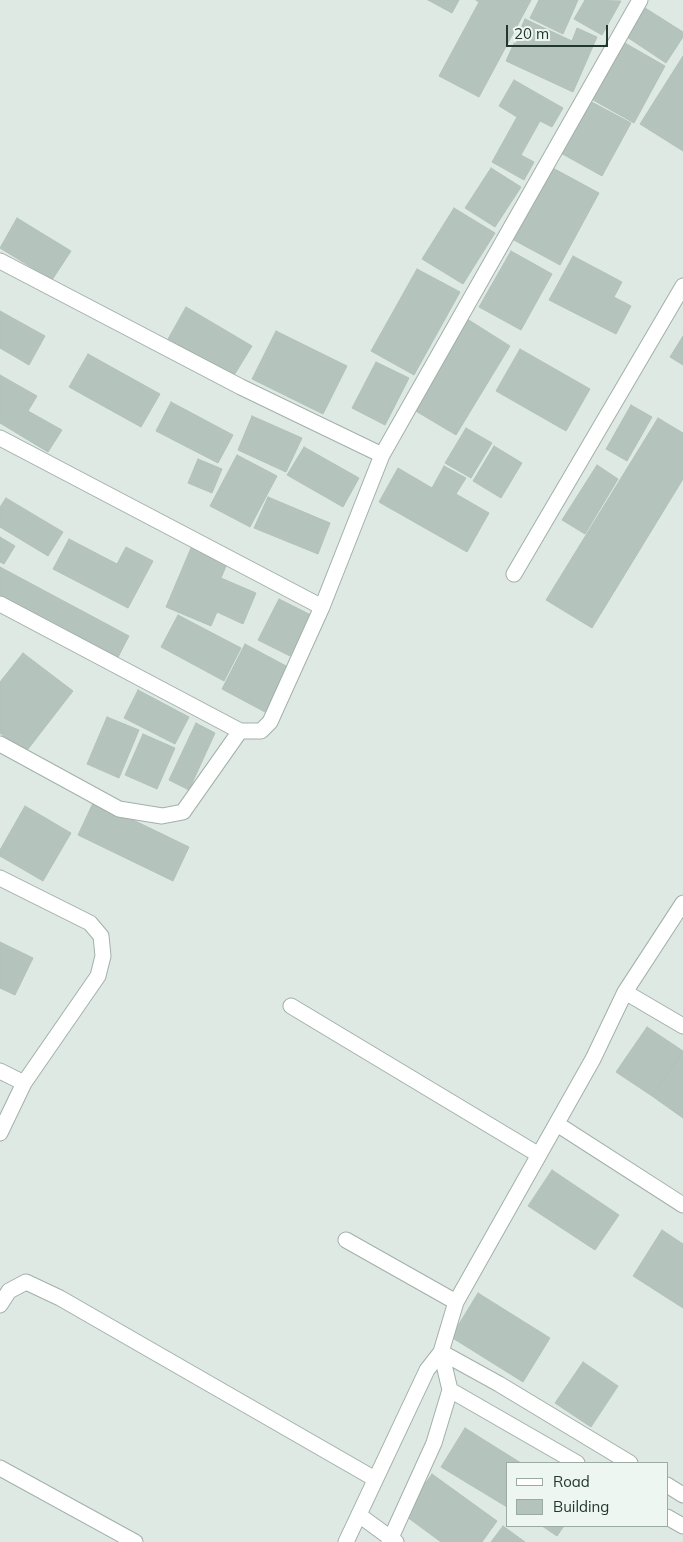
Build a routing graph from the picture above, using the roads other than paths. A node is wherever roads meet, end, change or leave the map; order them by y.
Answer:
1 (640, 0) edge
2 (0, 261) edge
3 (683, 286) edge
4 (0, 438) edge
5 (382, 455) junction
6 (514, 574) dead end
7 (0, 604) edge
8 (322, 607) junction
9 (240, 731) junction
10 (0, 744) edge
11 (0, 878) edge
12 (683, 903) edge
13 (625, 992) junction
14 (291, 1006) dead end
15 (683, 1026) edge
16 (0, 1071) edge
17 (24, 1083) junction
18 (557, 1124) junction
19 (0, 1133) edge
20 (539, 1155) junction
21 (683, 1204) edge
22 (346, 1240) dead end
23 (456, 1302) junction
24 (0, 1305) edge
25 (441, 1352) junction
26 (450, 1390) junction
27 (575, 1462) edge
28 (628, 1462) edge
29 (0, 1468) edge
30 (375, 1479) junction
31 (668, 1487) edge
32 (683, 1495) edge
33 (358, 1515) junction
34 (668, 1518) edge
35 (683, 1526) edge
36 (392, 1541) edge
37 (135, 1542) edge
38 (346, 1542) edge

1 - 5 street
2 - 5 street
3 - 6 street
4 - 8 street
5 - 8 street
7 - 9 street
8 - 9 street
9 - 10 street
11 - 17 street
12 - 13 street
13 - 15 street
13 - 18 street
14 - 20 street
16 - 17 street
17 - 19 street
18 - 20 street
18 - 21 street
20 - 23 street
22 - 23 street
23 - 25 street
24 - 30 street
25 - 26 street
25 - 28 street
25 - 30 street
26 - 27 street
26 - 36 street
29 - 37 street
30 - 33 street
31 - 32 street
33 - 36 street
33 - 38 street
34 - 35 street

